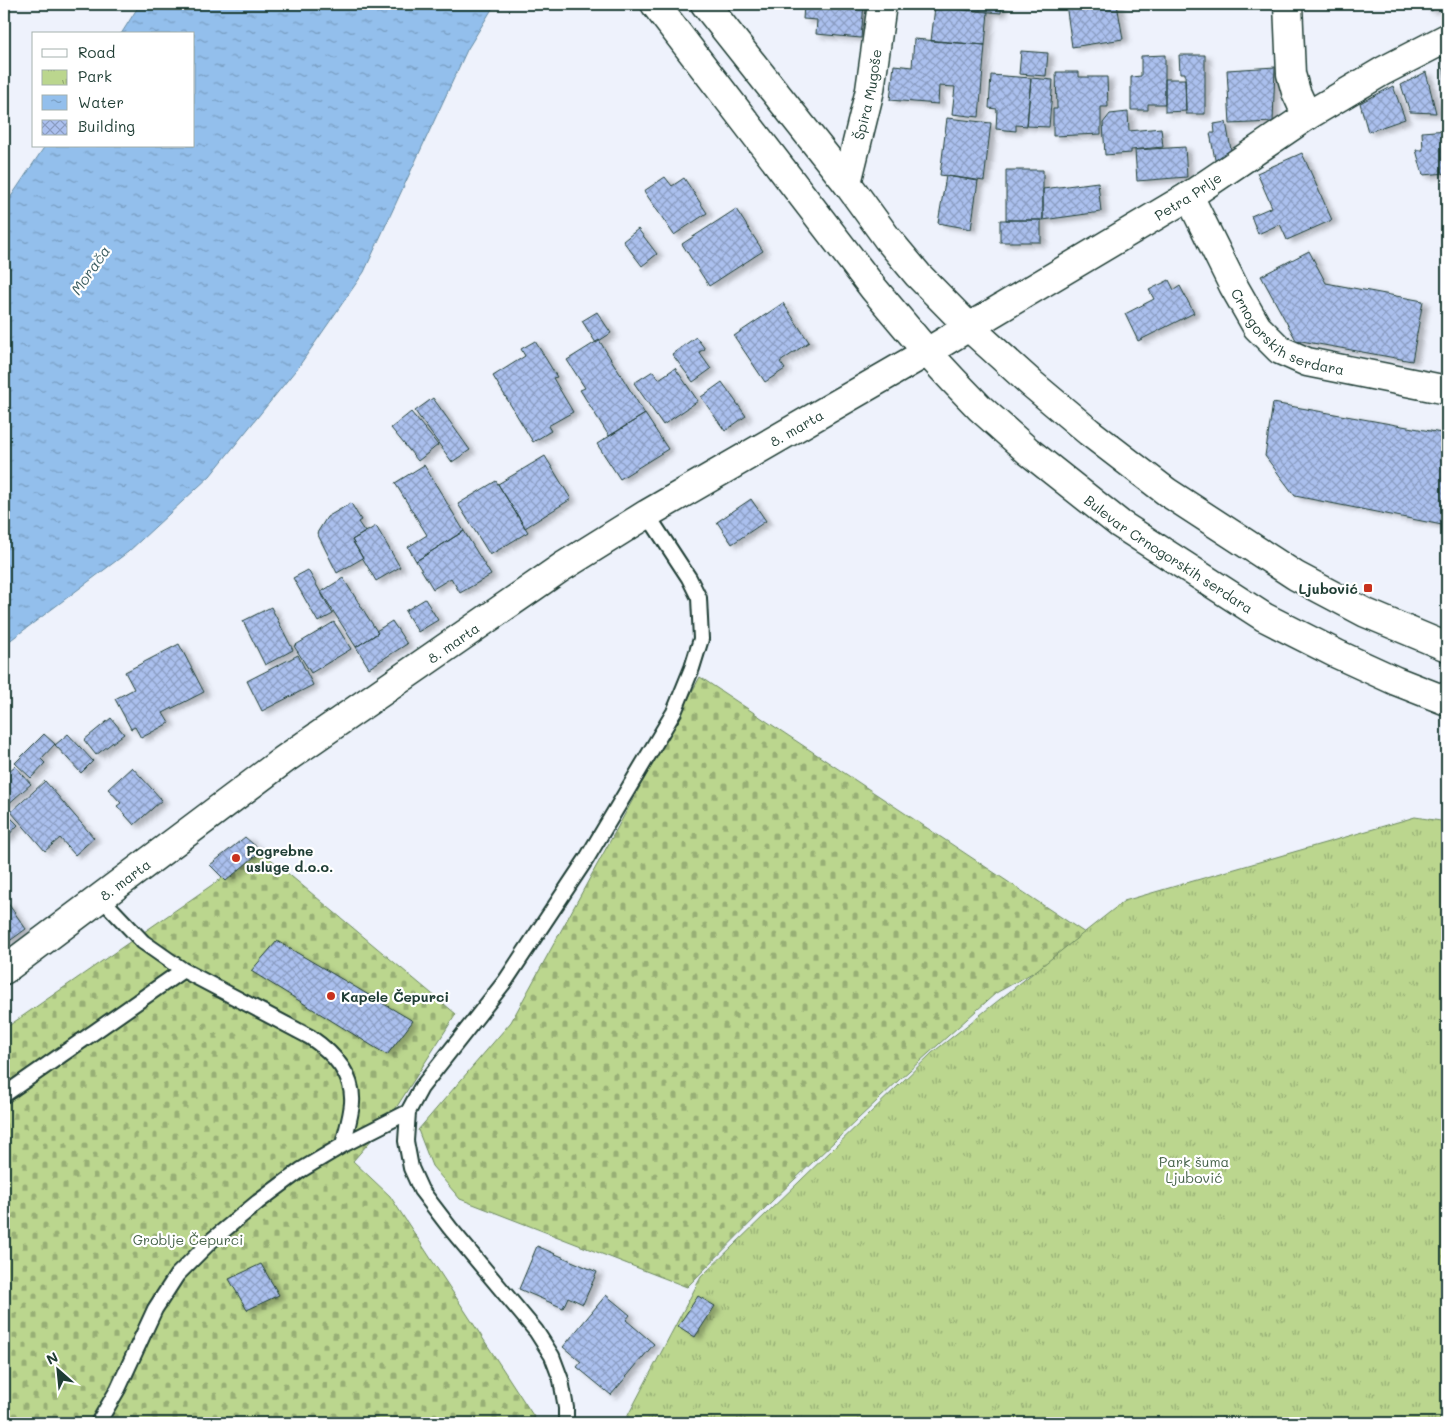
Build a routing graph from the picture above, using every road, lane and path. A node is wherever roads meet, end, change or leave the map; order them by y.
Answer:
1 (655, 4) edge
2 (705, 4) edge
3 (882, 4) edge
4 (1288, 4) edge
5 (1447, 38) edge
6 (1308, 116) junction
7 (847, 183) junction
8 (1190, 196) junction
9 (969, 327) junction
10 (927, 352) junction
11 (1447, 390) edge
12 (647, 514) junction
13 (1447, 647) edge
14 (1447, 701) edge
15 (101, 898) junction
16 (4, 970) edge
17 (183, 970) junction
18 (4, 1095) edge
19 (408, 1112) junction
20 (343, 1145) junction
21 (98, 1423) edge
22 (566, 1423) edge

1 - 10 street, Bulevar Crnogorskih serdara
2 - 7 street
3 - 7 street, Špira Mugoše
4 - 6 street
5 - 6 street, Petra Prlje
6 - 8 street, Petra Prlje
7 - 9 street
8 - 9 street, Petra Prlje
8 - 11 street, Crnogorskih serdara
9 - 10 street, Petra Prlje
9 - 13 street
10 - 12 street, 8. marta
10 - 14 street, Bulevar Crnogorskih serdara
12 - 15 street, 8. marta
12 - 19 lane
15 - 16 street, 8. marta
15 - 17 lane
17 - 18 lane
17 - 20 lane
19 - 20 lane
19 - 22 lane
20 - 21 lane

